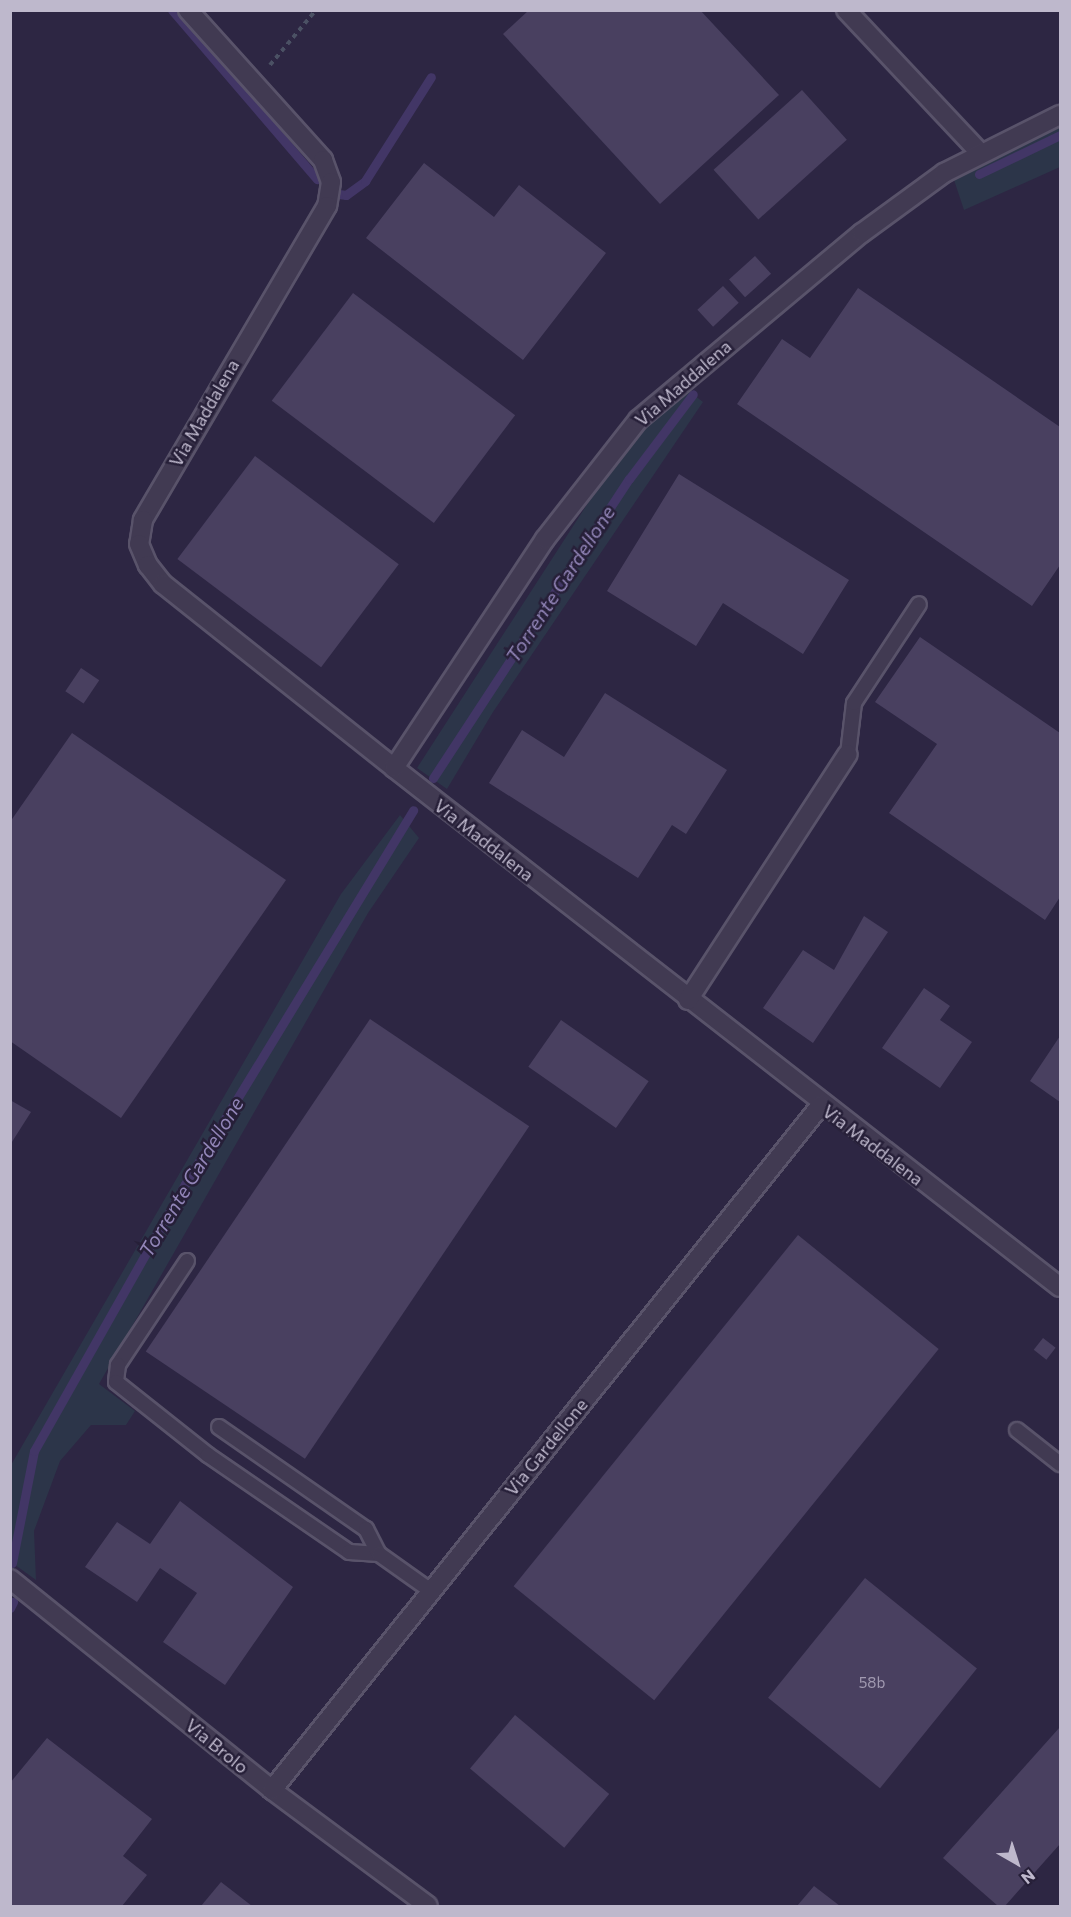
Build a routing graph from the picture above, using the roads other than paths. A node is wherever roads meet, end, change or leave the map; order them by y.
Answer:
1 (188, 10) edge
2 (846, 10) edge
3 (1060, 115) edge
4 (981, 154) junction
5 (920, 604) dead end
6 (848, 754) joint
7 (394, 768) junction
8 (688, 1000) junction
9 (821, 1105) junction
10 (187, 1261) dead end
11 (1060, 1287) edge
12 (219, 1427) dead end
13 (1017, 1430) dead end
14 (1060, 1464) edge
15 (379, 1554) junction
16 (10, 1579) edge
17 (431, 1591) junction
18 (272, 1790) junction
19 (428, 1906) edge

1 - 7 street, Via Maddalena
2 - 4 street
3 - 4 street, Via Maddalena
4 - 7 street, Via Maddalena
5 - 6 lane
6 - 8 street
7 - 8 street, Via Maddalena
8 - 9 street, Via Maddalena
9 - 11 street, Via Maddalena
9 - 17 street, Via Gardellone
10 - 15 lane
12 - 15 lane
13 - 14 lane
15 - 17 lane
16 - 18 street, Via Brolo
17 - 18 street, Via Gardellone
18 - 19 street, Via Brolo

